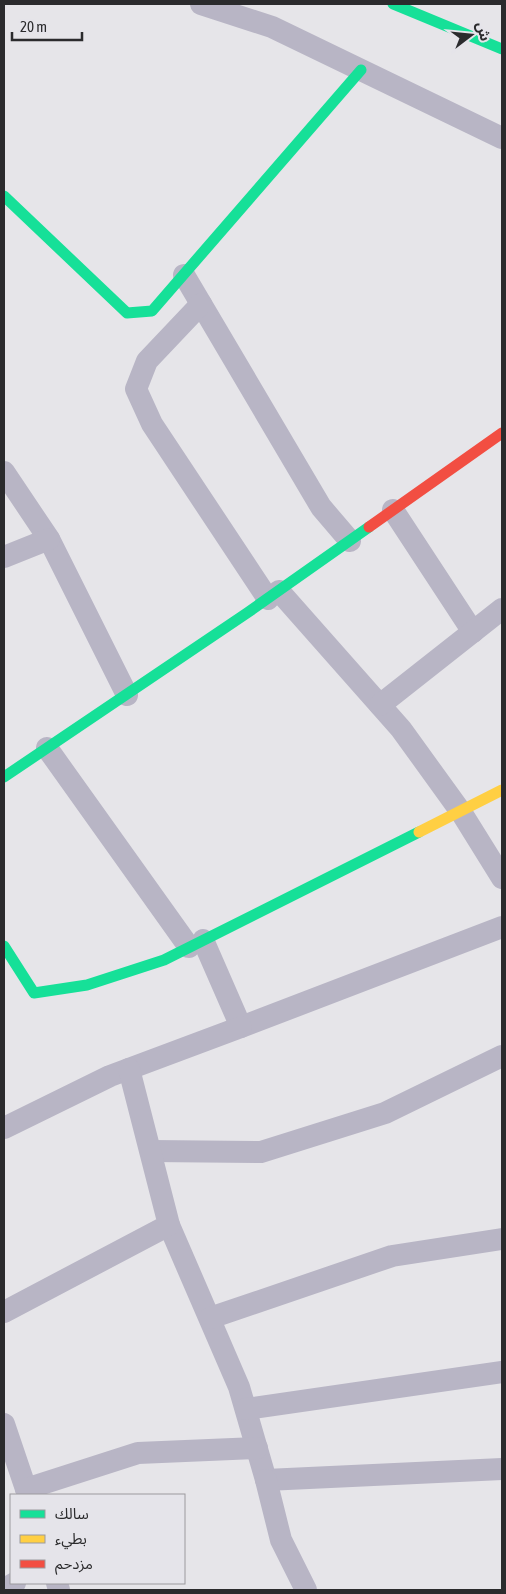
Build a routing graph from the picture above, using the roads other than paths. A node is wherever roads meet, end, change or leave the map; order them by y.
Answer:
1 (201, 4) edge
2 (394, 4) edge
3 (502, 49) edge
4 (361, 70) junction
5 (502, 138) edge
6 (4, 196) edge
7 (184, 275) junction
8 (201, 304) junction
9 (502, 433) edge
10 (4, 472) edge
11 (393, 510) junction
12 (50, 539) junction
13 (350, 541) junction
14 (4, 558) edge
15 (274, 595) junction
16 (502, 609) edge
17 (473, 632) junction
18 (127, 695) junction
19 (380, 705) junction
20 (47, 748) junction
21 (4, 777) edge
22 (502, 790) edge
23 (461, 812) junction
24 (502, 878) edge
25 (502, 928) edge
26 (196, 944) junction
27 (4, 946) edge
28 (241, 1026) junction
29 (502, 1056) edge
30 (129, 1069) junction
31 (4, 1128) edge
32 (151, 1152) junction
33 (169, 1225) junction
34 (502, 1240) edge
35 (4, 1312) edge
36 (210, 1318) junction
37 (502, 1372) edge
38 (246, 1409) junction
39 (6, 1437) edge
40 (257, 1448) junction
41 (502, 1469) edge
42 (266, 1480) junction
43 (28, 1492) edge
44 (306, 1590) edge

1 - 4 street
2 - 3 main road
4 - 5 street
4 - 7 main road
6 - 7 main road
7 - 8 street
8 - 13 street
8 - 15 street
9 - 11 main road
10 - 12 street
11 - 13 main road
11 - 17 street
12 - 14 street
12 - 18 street
13 - 15 main road
15 - 18 main road
15 - 19 street
16 - 17 street
17 - 19 street
18 - 20 main road
19 - 23 street
20 - 21 main road
20 - 26 street
22 - 23 main road
23 - 24 street
23 - 26 main road
25 - 28 street
26 - 27 main road
26 - 28 street
28 - 30 street
29 - 32 street
30 - 31 street
30 - 32 street
32 - 33 street
33 - 35 street
33 - 36 street
34 - 36 street
36 - 38 street
37 - 38 street
38 - 40 street
39 - 43 street
40 - 42 street
40 - 43 street
41 - 42 street
42 - 44 street

